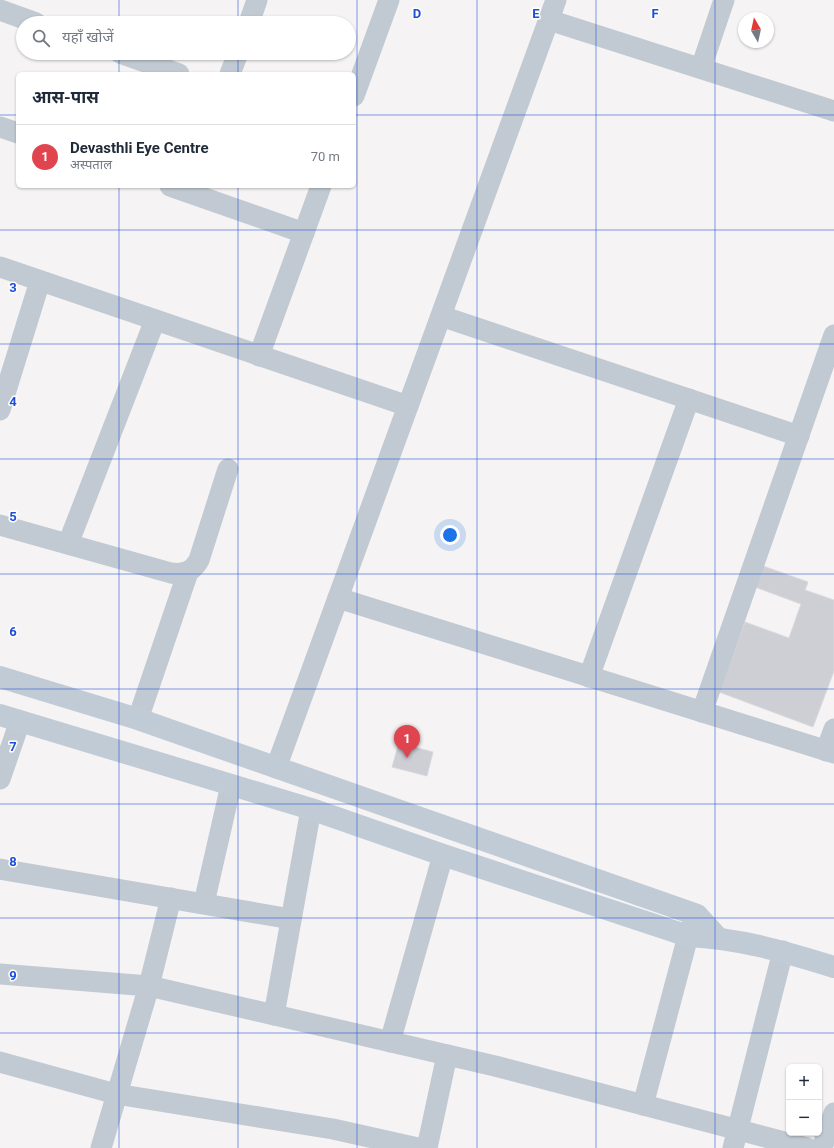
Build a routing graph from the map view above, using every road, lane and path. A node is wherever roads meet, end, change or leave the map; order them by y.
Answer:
1 (257, 0) edge
2 (389, 0) edge
3 (556, 0) edge
4 (724, 0) edge
5 (0, 10) edge
6 (17, 16) edge
7 (251, 16) edge
8 (549, 20) junction
9 (140, 60) edge
10 (235, 60) edge
11 (701, 68) junction
12 (173, 72) edge
13 (231, 72) edge
14 (356, 91) edge
15 (834, 110) edge
16 (0, 127) edge
17 (16, 132) edge
18 (176, 188) edge
19 (320, 188) edge
20 (304, 233) junction
21 (0, 267) edge
22 (40, 281) junction
23 (441, 316) junction
24 (155, 320) junction
25 (834, 335) edge
26 (259, 356) junction
27 (688, 399) junction
28 (408, 406) junction
29 (0, 410) edge
30 (799, 436) junction
31 (228, 469) dead end
32 (0, 526) edge
33 (68, 544) junction
34 (188, 572) junction
35 (338, 598) junction
36 (0, 677) edge
37 (589, 677) junction
38 (702, 712) junction
39 (10, 718) edge
40 (138, 718) junction
41 (834, 729) edge
42 (830, 752) edge
43 (276, 768) junction
44 (0, 779) edge
45 (231, 785) junction
46 (311, 809) junction
47 (443, 855) junction
48 (0, 869) edge
49 (171, 898) junction
50 (204, 904) junction
51 (697, 915) junction
52 (291, 918) junction
53 (688, 936) junction
54 (717, 937) junction
55 (783, 951) junction
56 (834, 967) edge
57 (0, 974) edge
58 (149, 986) junction
59 (274, 1015) junction
60 (390, 1042) junction
61 (447, 1055) junction
62 (0, 1062) edge
63 (116, 1094) junction
64 (643, 1105) junction
65 (834, 1113) edge
66 (735, 1139) edge
67 (101, 1148) edge
68 (418, 1148) edge
69 (427, 1148) edge
70 (807, 1148) edge
71 (822, 1148) edge

1 - 7 street
2 - 14 street
3 - 8 street
4 - 11 street
5 - 6 street
8 - 11 street
8 - 23 street
9 - 12 street
10 - 13 street
11 - 15 street
16 - 17 street
18 - 20 street
19 - 20 street
20 - 26 street
21 - 22 street
22 - 24 street
22 - 29 street
23 - 27 street
23 - 28 street
24 - 26 street
24 - 33 street
25 - 30 street
26 - 28 street
27 - 30 street
27 - 37 street
28 - 35 street
30 - 38 street
31 - 34 street
32 - 33 street
33 - 34 street
34 - 40 street
35 - 37 street
35 - 43 street
36 - 40 main road
37 - 38 street
38 - 42 street
39 - 44 street
39 - 45 main road
40 - 43 main road
41 - 42 street
43 - 51 main road
45 - 46 main road
45 - 50 street
46 - 47 main road
46 - 52 street
47 - 53 main road
47 - 60 street
48 - 49 street
49 - 50 street
49 - 58 street
50 - 52 street
51 - 53 street
51 - 54 main road
52 - 59 street
53 - 54 main road
53 - 64 street
54 - 55 main road
55 - 56 main road
55 - 66 street
57 - 58 street
58 - 59 street
58 - 63 street
59 - 60 street
60 - 61 street
61 - 64 street
61 - 69 street
62 - 63 street
63 - 67 street
63 - 68 street
64 - 66 street
65 - 71 street
66 - 70 street

